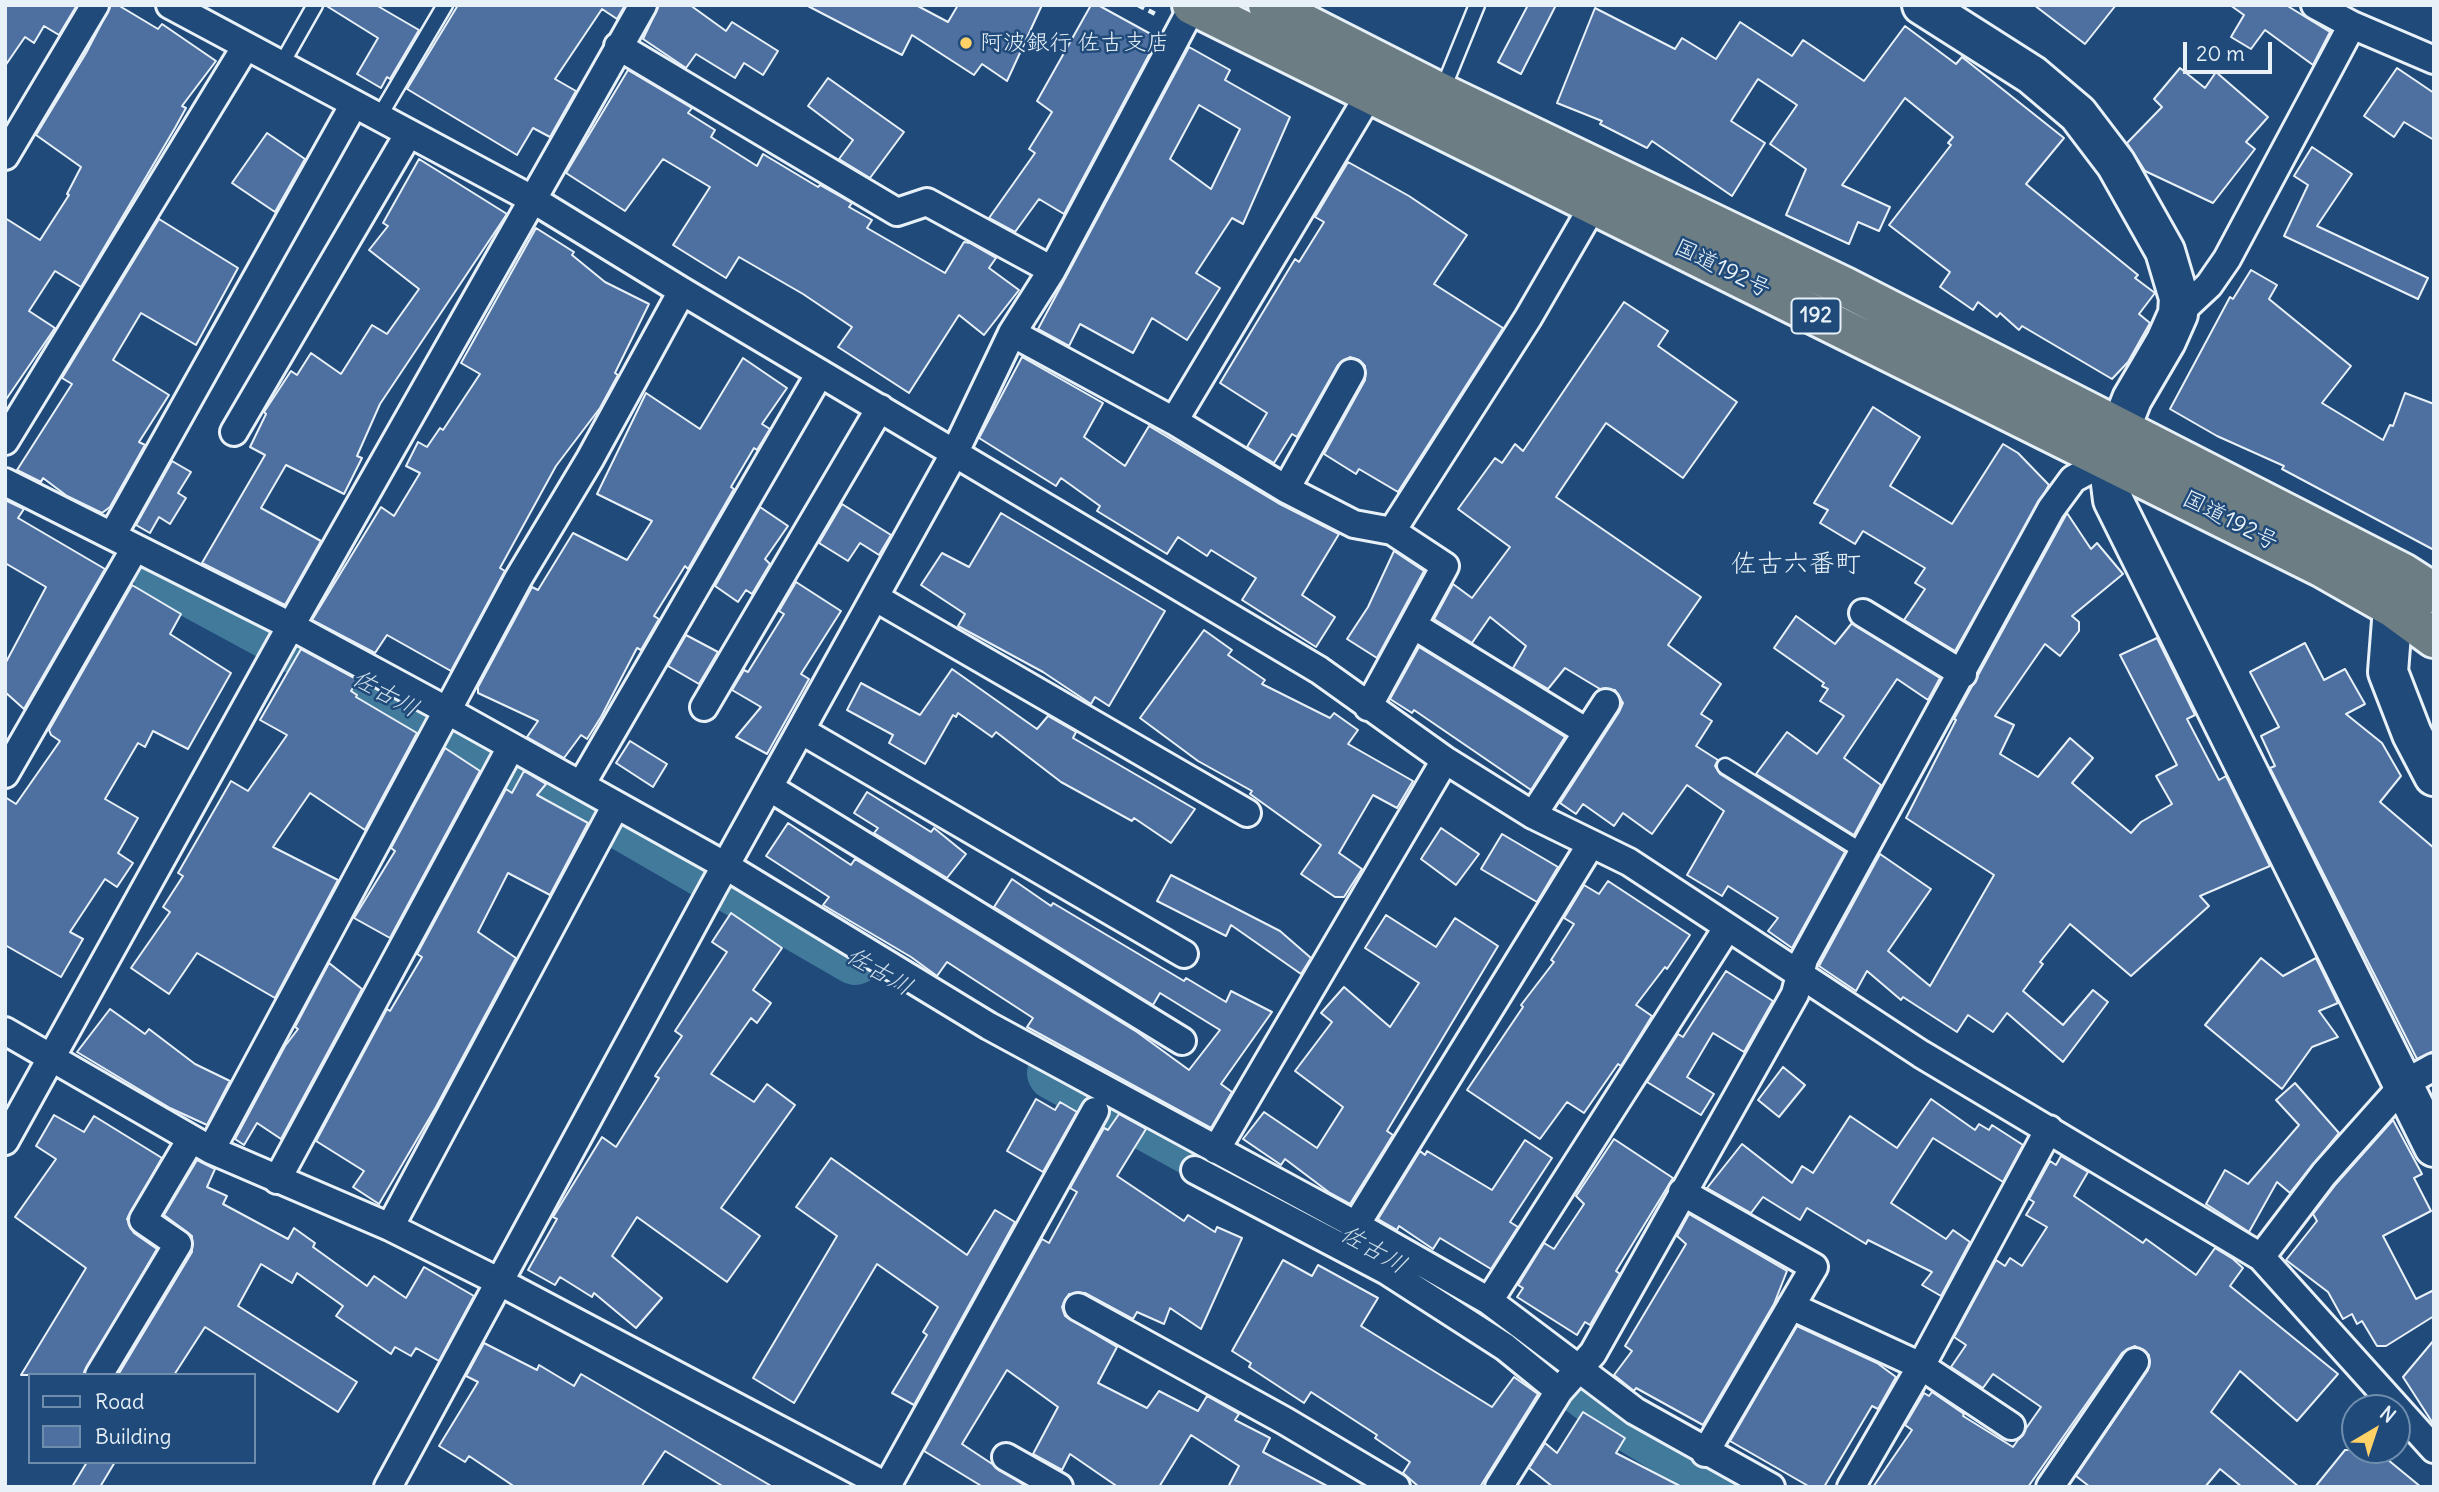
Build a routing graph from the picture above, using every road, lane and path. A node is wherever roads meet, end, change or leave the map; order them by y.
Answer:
1 (95, 5) edge
2 (170, 5) edge
3 (315, 5) edge
4 (445, 5) edge
5 (643, 5) edge
6 (1477, 5) edge
7 (1922, 5) edge
8 (2315, 5) edge
9 (1192, 6) edge
10 (1272, 6) edge
11 (2352, 25) junction
12 (246, 46) junction
13 (618, 46) junction
14 (2434, 60) edge
15 (281, 65) junction
16 (1441, 93) junction
17 (1369, 95) junction
18 (354, 104) junction
19 (379, 117) junction
20 (409, 133) junction
21 (5, 156) edge
22 (532, 199) junction
23 (1593, 206) junction
24 (1052, 270) junction
25 (682, 291) junction
26 (2178, 314) junction
27 (1012, 333) junction
28 (820, 373) junction
29 (1352, 373) dead end
30 (880, 408) junction
31 (1174, 421) junction
32 (234, 432) dead end
33 (5, 441) edge
34 (2114, 444) junction
35 (955, 452) junction
36 (5, 482) edge
37 (1286, 489) junction
38 (1392, 531) junction
39 (111, 536) junction
40 (130, 556) junction
41 (2434, 593) edge
42 (876, 598) junction
43 (2393, 608) junction
44 (1863, 613) dead end
45 (1413, 625) junction
46 (286, 633) junction
47 (2434, 638) edge
48 (1963, 674) junction
49 (1606, 704) dead end
50 (704, 707) dead end
51 (1368, 707) junction
52 (443, 720) junction
53 (802, 732) junction
54 (1587, 732) junction
55 (507, 756) junction
56 (1445, 760) junction
57 (1725, 766) dead end
58 (5, 774) edge
59 (2434, 776) edge
60 (580, 785) junction
61 (770, 788) junction
62 (1247, 813) dead end
63 (611, 814) junction
64 (1533, 815) junction
65 (1591, 844) junction
66 (1865, 853) junction
67 (721, 875) junction
68 (1727, 928) junction
69 (1184, 954) dead end
70 (1799, 975) junction
71 (5, 1031) edge
72 (1182, 1041) dead end
73 (50, 1058) junction
74 (2419, 1075) edge
75 (1096, 1111) dead end
76 (2049, 1129) junction
77 (5, 1141) edge
78 (201, 1144) junction
79 (2434, 1147) edge
80 (1216, 1150) junction
81 (1195, 1170) dead end
82 (277, 1180) junction
83 (1682, 1192) junction
84 (1356, 1225) junction
85 (390, 1227) junction
86 (2261, 1257) junction
87 (498, 1281) junction
88 (1489, 1301) junction
89 (1791, 1306) junction
90 (1077, 1307) dead end
91 (2135, 1362) dead end
92 (1921, 1366) junction
93 (100, 1373) edge
94 (1569, 1379) junction
95 (2384, 1394) edge
96 (2411, 1424) edge
97 (2011, 1426) dead end
98 (2434, 1449) edge
99 (1705, 1453) junction
100 (1006, 1457) dead end
101 (399, 1483) edge
102 (882, 1485) edge
103 (1059, 1487) edge
104 (1396, 1487) edge
105 (1499, 1487) edge
106 (1770, 1487) edge
107 (1851, 1487) edge
108 (2050, 1487) edge

1 - 21 street
2 - 12 street
3 - 15 lane
4 - 19 lane
5 - 13 street
6 - 16 lane
7 - 26 street
8 - 11 street
9 - 17 highway, 国道192号 / 192
9 - 24 street
10 - 16 highway, 国道192号 / 192
11 - 14 street
11 - 26 street
12 - 15 street
12 - 33 street
13 - 22 street
13 - 24 street
15 - 18 street
16 - 34 highway, 国道192号 / 192
17 - 23 highway, 国道192号 / 192
17 - 31 street
18 - 19 street
18 - 39 street
19 - 20 street
20 - 22 street
20 - 32 street
22 - 25 street
22 - 46 street
23 - 34 highway, 国道192号 / 192
23 - 38 street
24 - 27 street
25 - 28 street
25 - 52 street
26 - 34 street
27 - 31 street
27 - 35 street
28 - 30 street
28 - 60 street
29 - 37 street
30 - 35 street
30 - 50 street
31 - 37 street
34 - 41 highway, 国道192号 / 192
34 - 43 highway, 国道192号 / 192
34 - 48 street
34 - 74 street
35 - 42 street
35 - 51 street
36 - 39 street
37 - 38 street
38 - 45 street
39 - 40 street
40 - 46 street
40 - 58 street
42 - 53 street
42 - 62 street
43 - 47 highway, 国道192号 / 192
43 - 59 street
44 - 48 street
45 - 51 street
45 - 54 street
46 - 52 street
46 - 73 street
48 - 66 street
49 - 54 street
51 - 56 street
52 - 55 street
52 - 78 street
53 - 61 street
53 - 69 street
54 - 64 street
55 - 60 street
55 - 82 street
56 - 64 street
56 - 80 street
57 - 66 lane
60 - 63 street
61 - 67 street
61 - 72 street
63 - 67 street
63 - 85 street
64 - 65 street
65 - 68 street
65 - 84 street
66 - 70 street
67 - 80 street
67 - 87 street
68 - 70 street
68 - 88 street
70 - 76 street
70 - 83 street
71 - 73 street
73 - 77 street
73 - 78 street
74 - 79 street
74 - 86 street
75 - 102 street
76 - 86 street
76 - 92 street
78 - 82 street
78 - 93 street
80 - 84 street
81 - 94 street
82 - 85 street
83 - 89 street
83 - 94 street
84 - 88 street
85 - 87 street
86 - 95 street
87 - 101 street
87 - 102 street
88 - 94 street
89 - 92 street
89 - 99 street
90 - 104 street
91 - 108 street
92 - 97 street
92 - 107 street
94 - 99 street
94 - 105 street
96 - 98 street
99 - 106 street
100 - 103 street

